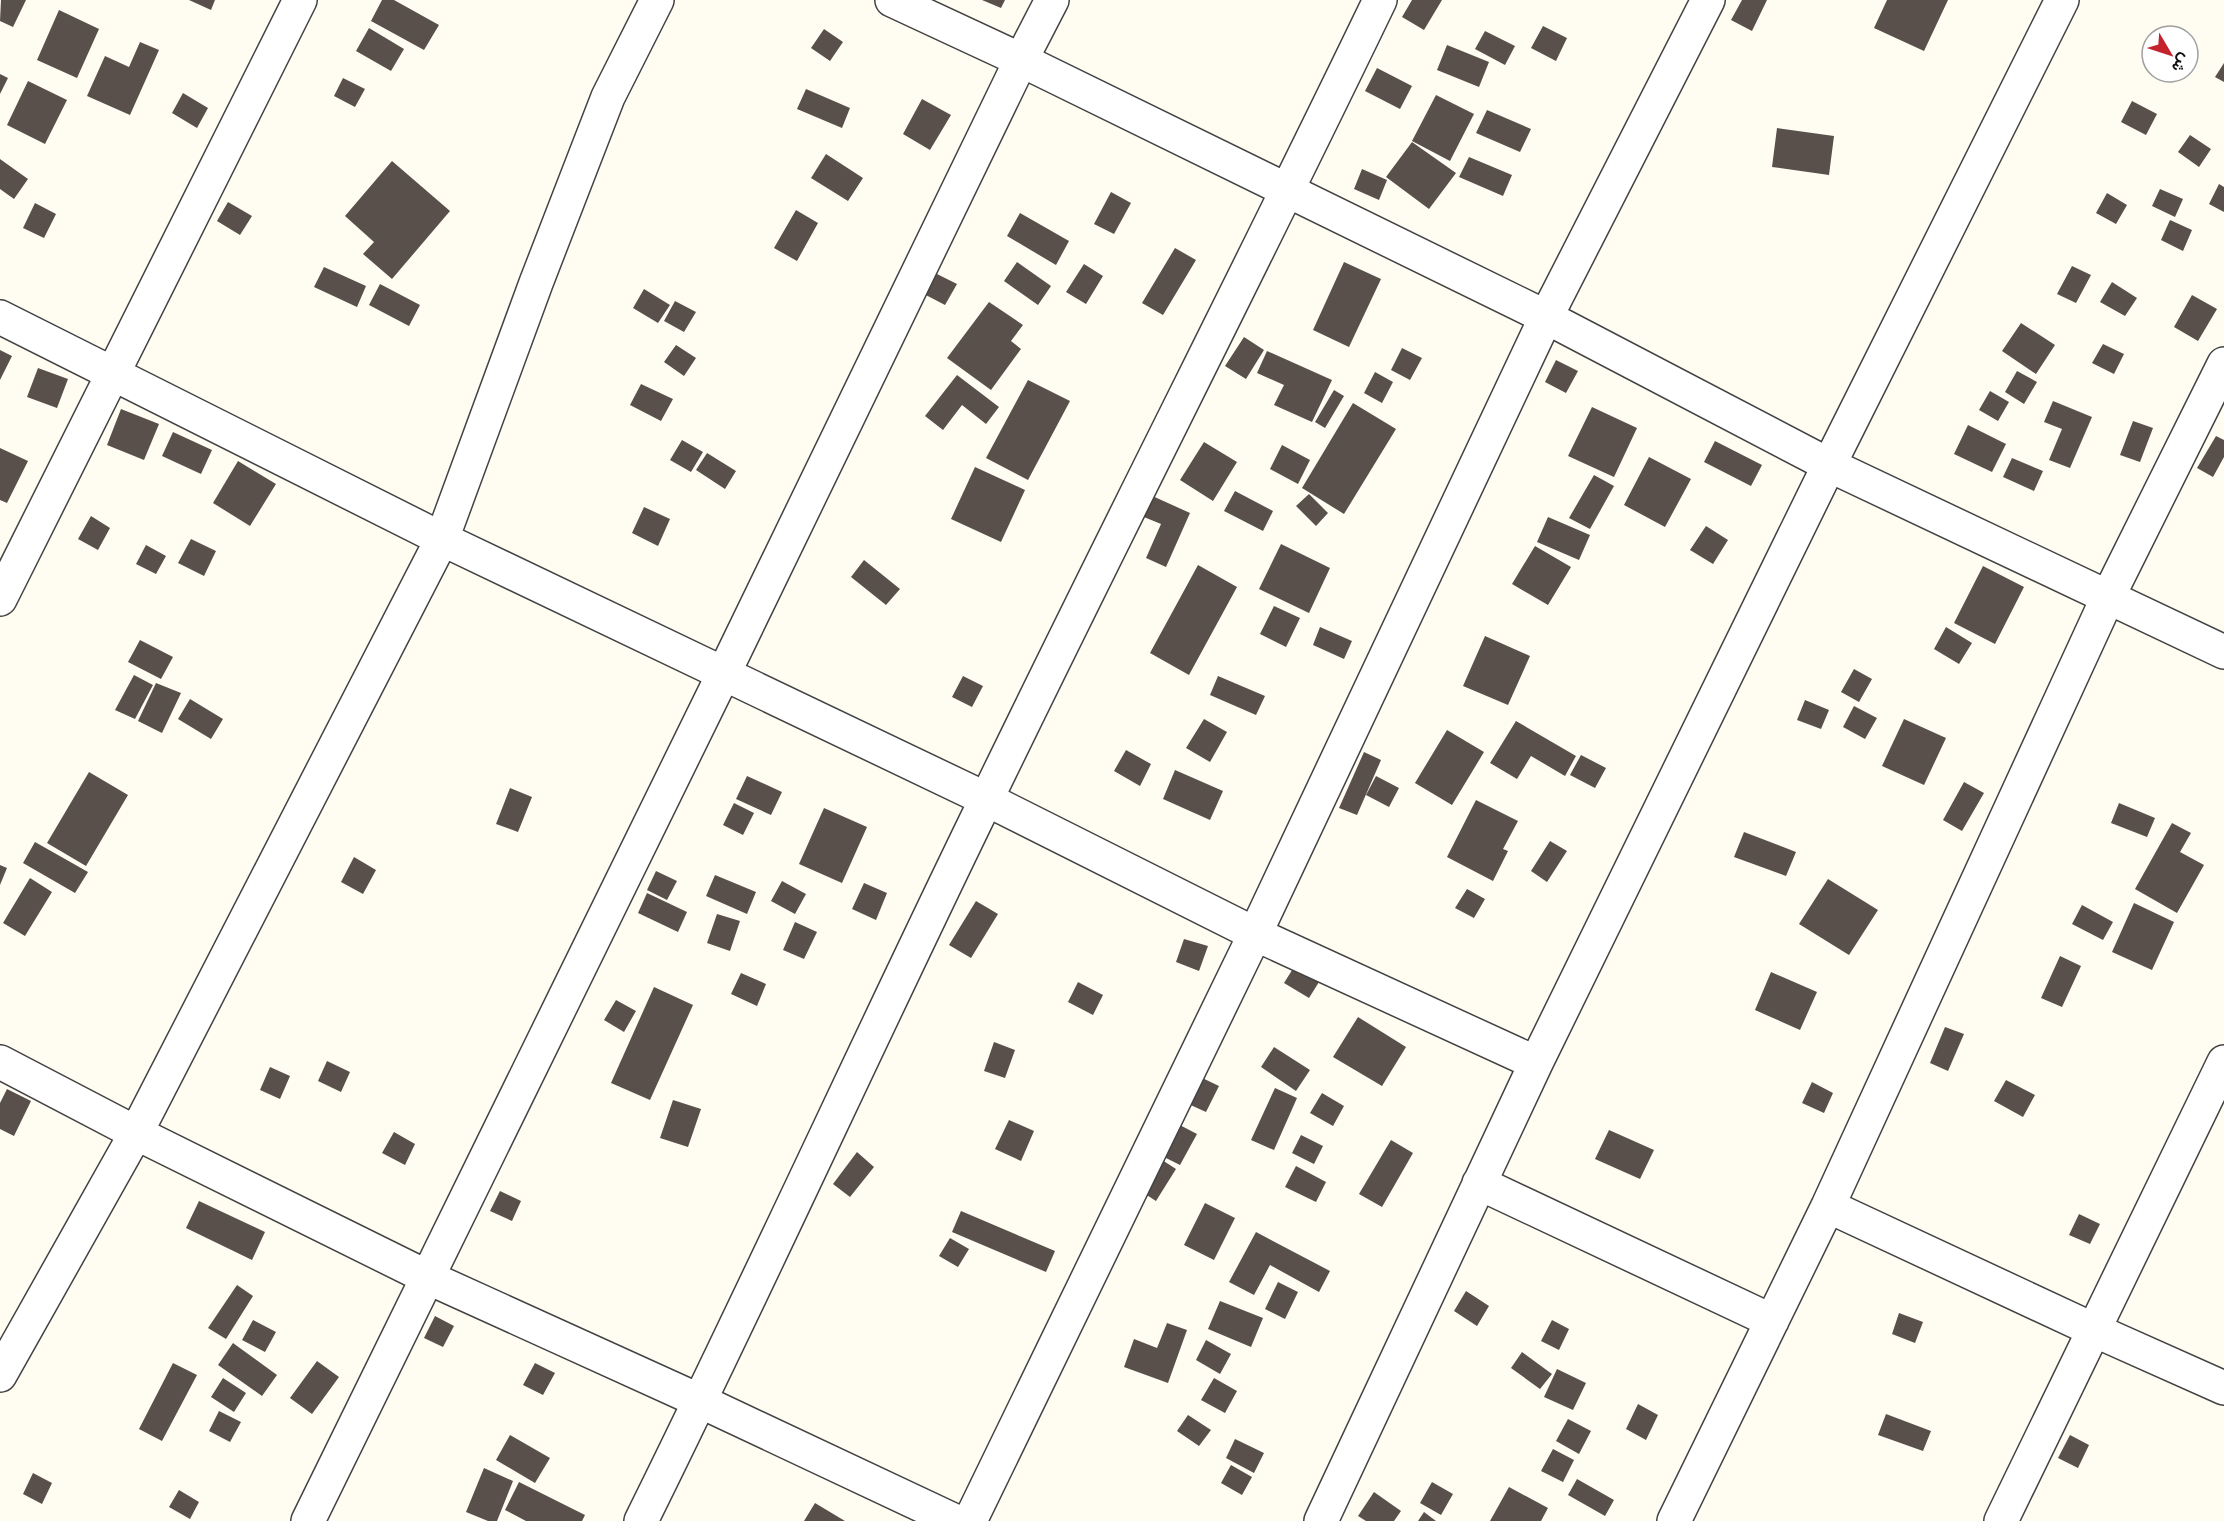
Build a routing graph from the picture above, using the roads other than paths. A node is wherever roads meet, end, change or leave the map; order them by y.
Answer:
1 (300, 0) edge
2 (657, 0) edge
3 (892, 0) edge
4 (1052, 0) edge
5 (1380, 0) edge
6 (1708, 0) edge
7 (2062, 0) edge
8 (1021, 60) junction
9 (1288, 191) junction
10 (0, 317) edge
11 (1546, 317) junction
12 (2224, 364) edge
13 (112, 373) junction
14 (1829, 465) junction
15 (442, 539) junction
16 (2108, 597) junction
17 (0, 599) edge
18 (2224, 652) edge
19 (723, 675) junction
20 (986, 799) junction
21 (1255, 934) junction
22 (0, 1062) edge
23 (2224, 1062) edge
24 (1536, 1063) junction
25 (136, 1132) junction
26 (1479, 1183) junction
27 (1828, 1206) junction
28 (427, 1277) junction
29 (1772, 1321) junction
30 (2094, 1330) junction
31 (0, 1375) edge
32 (2224, 1388) edge
33 (700, 1401) junction
34 (308, 1521) edge
35 (640, 1521) edge
36 (955, 1521) edge
37 (970, 1521) edge
38 (1321, 1521) edge
39 (1674, 1521) edge
40 (2001, 1521) edge

1 - 13 street
2 - 15 street
3 - 8 street
4 - 8 street
5 - 9 street
6 - 11 street
7 - 14 street
8 - 9 street
8 - 19 street
9 - 11 street
9 - 20 street
10 - 13 street
11 - 14 street
11 - 21 street
12 - 16 street
13 - 15 street
13 - 17 street
14 - 16 street
14 - 24 street
15 - 19 street
15 - 25 street
16 - 18 street
16 - 27 street
19 - 20 street
19 - 28 street
20 - 21 street
20 - 33 street
21 - 24 street
21 - 37 street
22 - 25 street
23 - 30 street
24 - 26 street
25 - 28 street
25 - 31 street
26 - 29 street
26 - 38 street
27 - 29 street
27 - 30 street
28 - 33 street
28 - 34 street
29 - 39 street
30 - 32 street
30 - 40 street
33 - 35 street
33 - 36 street

